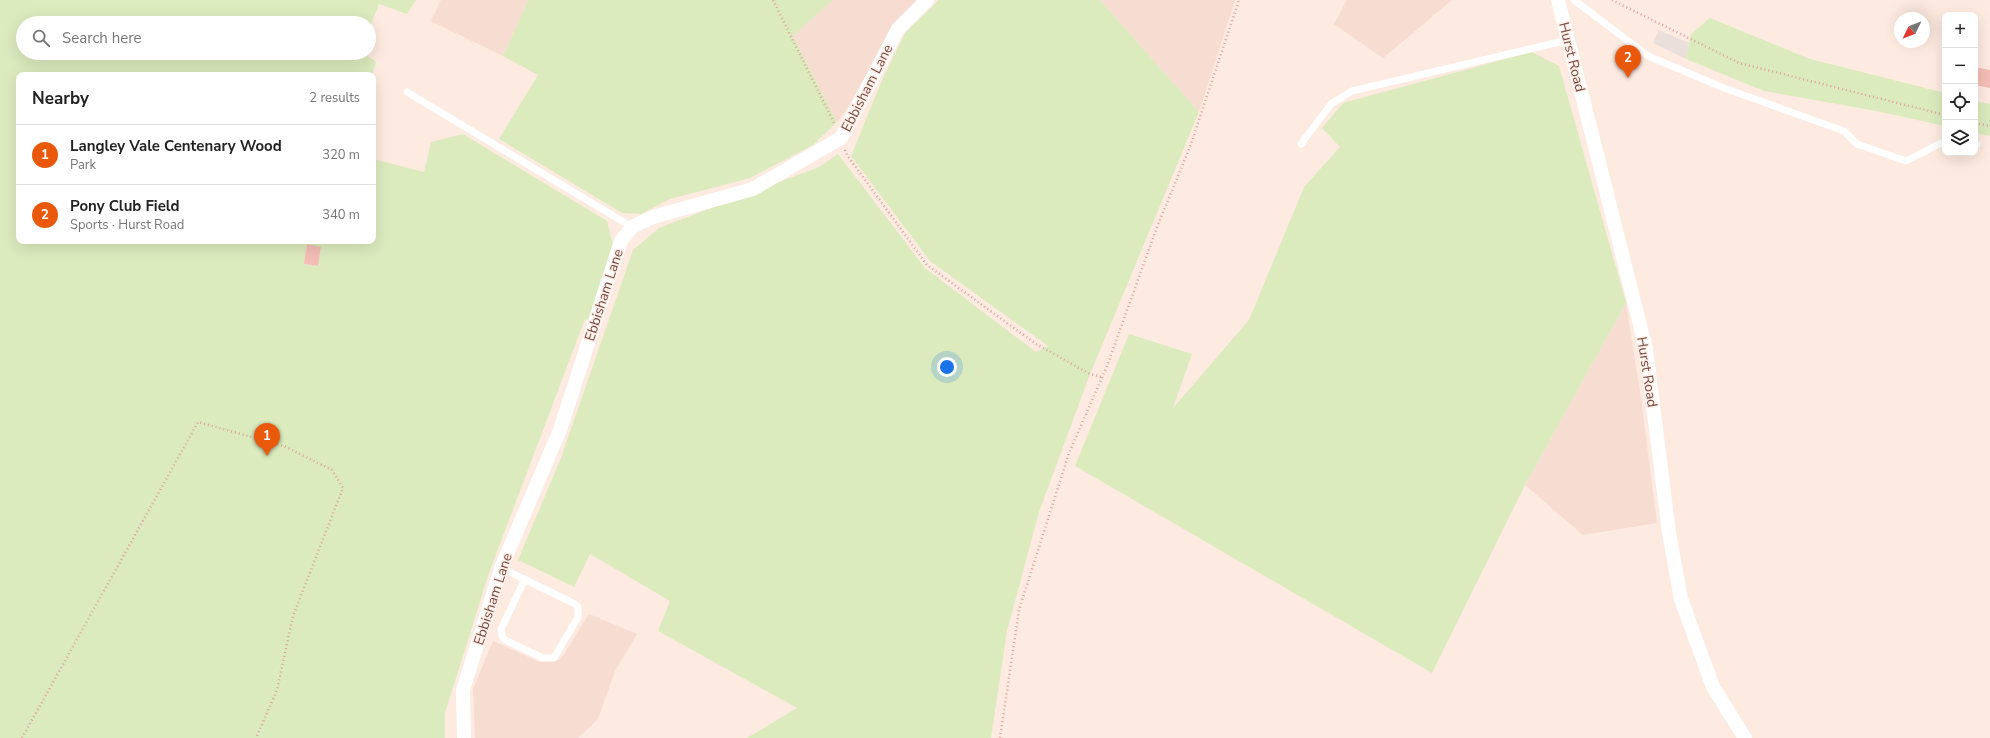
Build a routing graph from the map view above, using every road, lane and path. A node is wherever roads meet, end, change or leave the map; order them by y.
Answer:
1 (773, 0) edge
2 (927, 0) edge
3 (1239, 0) edge
4 (1558, 0) edge
5 (1574, 0) edge
6 (1612, 0) edge
7 (1568, 40) junction
8 (408, 92) dead end
9 (1942, 114) edge
10 (1978, 124) edge
11 (1990, 126) edge
12 (842, 138) junction
13 (1942, 143) edge
14 (1301, 144) dead end
15 (632, 227) junction
16 (1101, 377) junction
17 (501, 568) junction
18 (524, 579) junction
19 (22, 738) edge
20 (256, 738) edge
21 (464, 738) edge
22 (1000, 738) edge
23 (1746, 738) edge

1 - 12 path
2 - 12 street, Ebbisham Lane
3 - 16 path
4 - 7 street, Hurst Road
5 - 13 lane
6 - 9 path
7 - 14 lane
7 - 23 street, Hurst Road
8 - 15 lane
10 - 11 path
12 - 15 street, Ebbisham Lane
12 - 16 path
15 - 17 street, Ebbisham Lane
16 - 22 path
17 - 18 lane
17 - 21 street, Ebbisham Lane
18 - 18 lane
19 - 20 path

